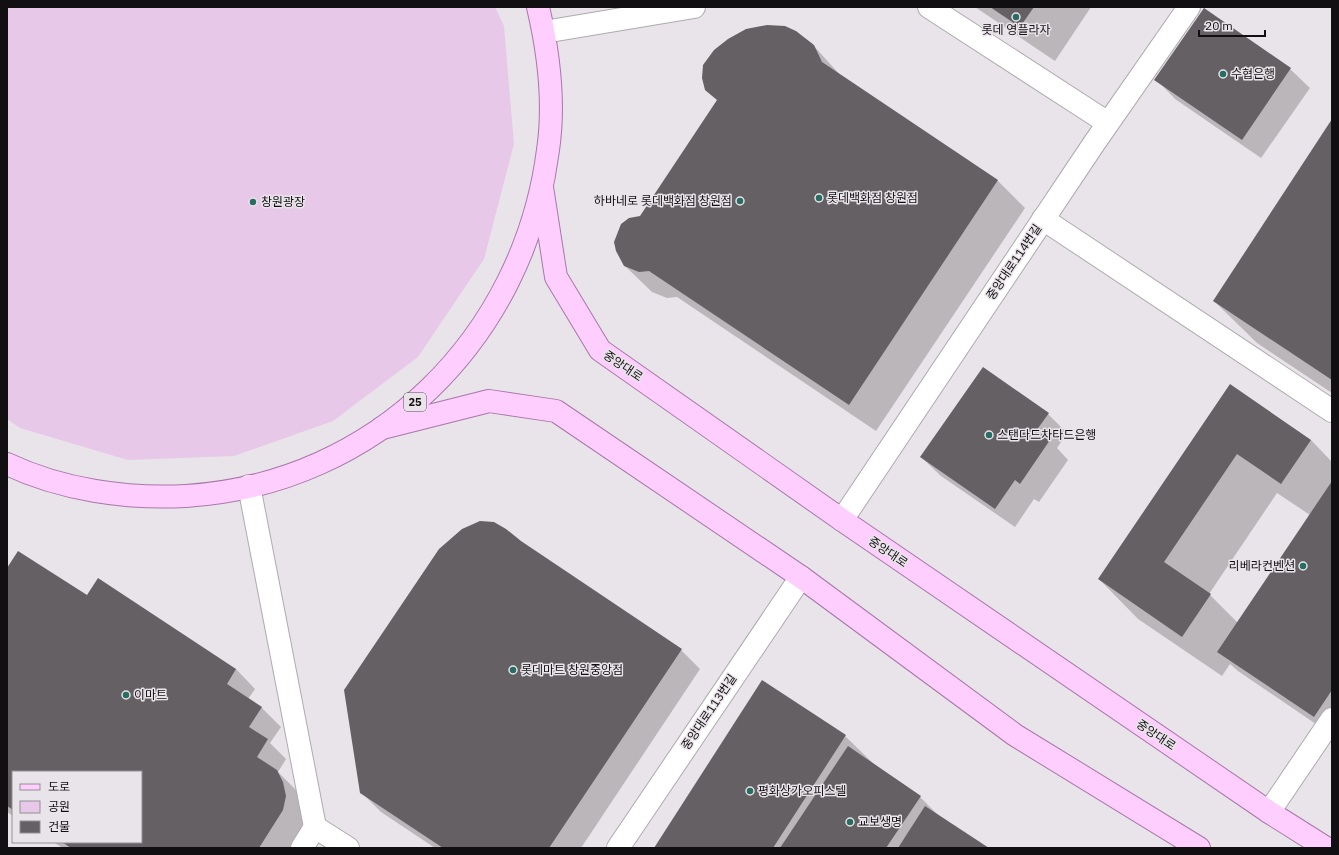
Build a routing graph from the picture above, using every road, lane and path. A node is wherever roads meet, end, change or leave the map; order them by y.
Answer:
1 (538, 7) edge
2 (694, 7) edge
3 (929, 7) edge
4 (1190, 7) edge
5 (544, 32) junction
6 (1108, 124) junction
7 (542, 187) junction
8 (1043, 219) junction
9 (1332, 411) edge
10 (382, 428) junction
11 (9, 466) edge
12 (249, 486) junction
13 (842, 520) junction
14 (801, 577) junction
15 (1332, 719) edge
16 (1269, 812) junction
17 (316, 827) junction
18 (302, 848) edge
19 (348, 848) edge
20 (618, 848) edge
21 (1200, 848) edge
22 (1326, 848) edge

1 - 5 main road, 25
2 - 5 street
3 - 6 street
4 - 6 street, 중앙대로114번길
5 - 7 main road, 25
6 - 8 street, 중앙대로114번길
7 - 10 main road, 25
7 - 13 main road, 중앙대로
8 - 9 street
8 - 13 street, 중앙대로114번길
10 - 12 main road, 25
10 - 14 main road
11 - 12 main road, 25
12 - 17 street
13 - 16 main road, 중앙대로
14 - 20 street, 중앙대로113번길
14 - 21 main road
15 - 16 street
16 - 22 main road, 중앙대로
17 - 18 street
17 - 19 street

